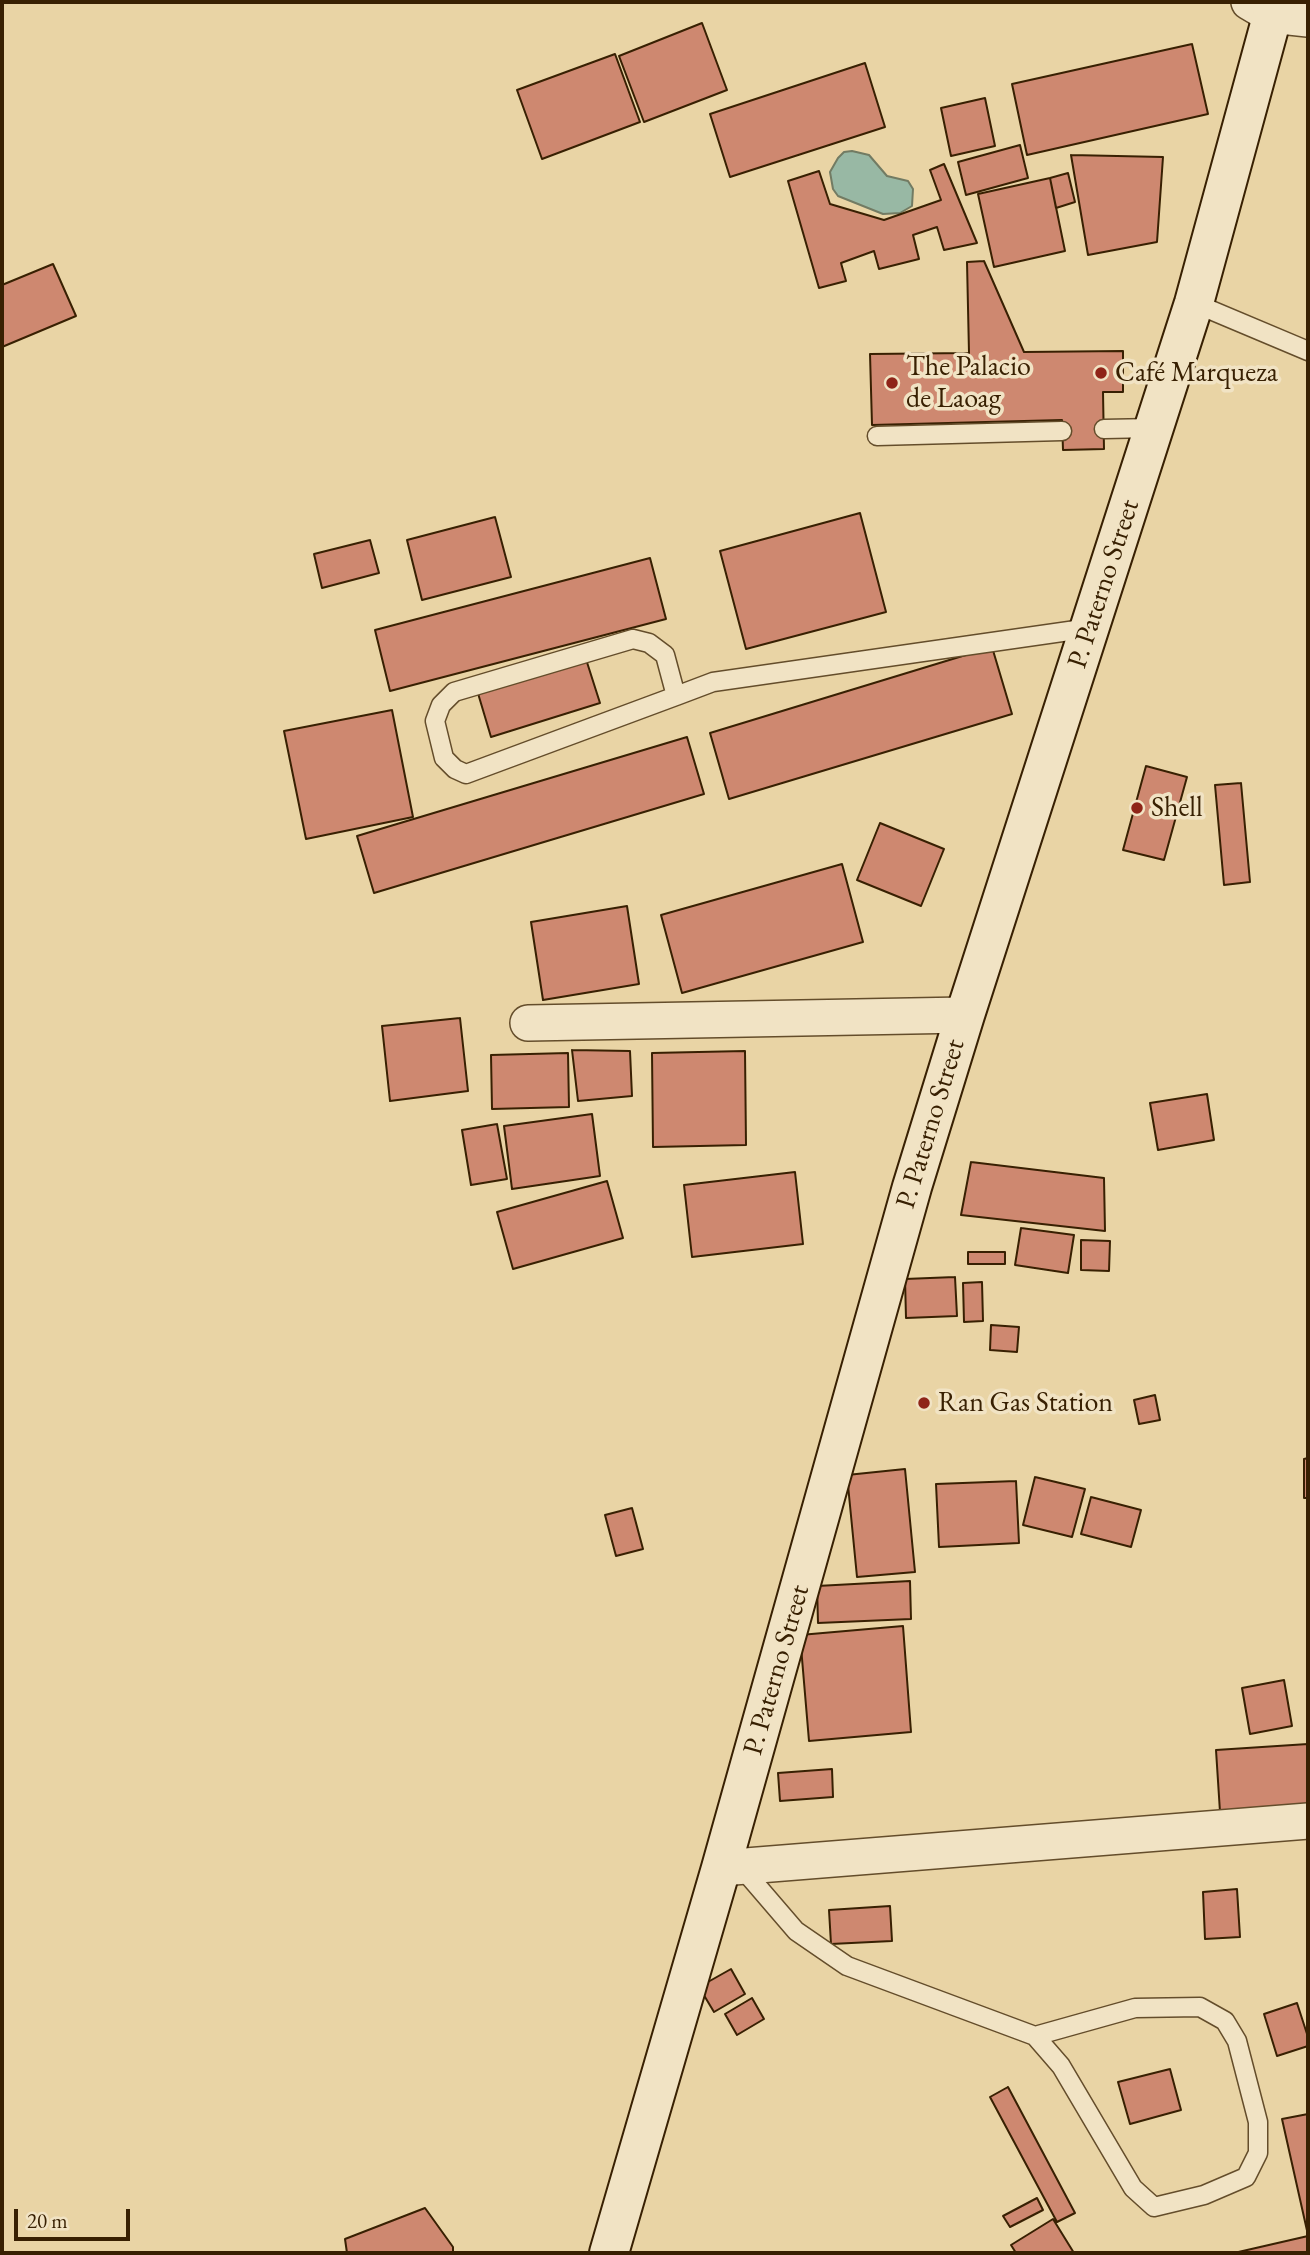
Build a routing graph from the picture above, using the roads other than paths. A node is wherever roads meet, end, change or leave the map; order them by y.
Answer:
1 (1276, 9) edge
2 (1194, 303) junction
3 (1308, 351) edge
4 (1154, 428) junction
5 (1104, 429) dead end
6 (1062, 431) dead end
7 (877, 436) dead end
8 (1090, 628) junction
9 (676, 696) junction
10 (965, 1014) junction
11 (527, 1023) dead end
12 (1308, 1821) edge
13 (731, 1868) junction
14 (1035, 2036) junction
15 (609, 2253) edge

1 - 2 main road, P. Paterno Street
2 - 3 lane
2 - 4 main road, P. Paterno Street
4 - 5 lane
4 - 8 main road, P. Paterno Street
6 - 7 lane
8 - 9 lane
8 - 10 main road, P. Paterno Street
9 - 9 lane
10 - 11 street
10 - 13 main road, P. Paterno Street
12 - 13 street
13 - 14 lane
13 - 15 main road, P. Paterno Street
14 - 14 lane

